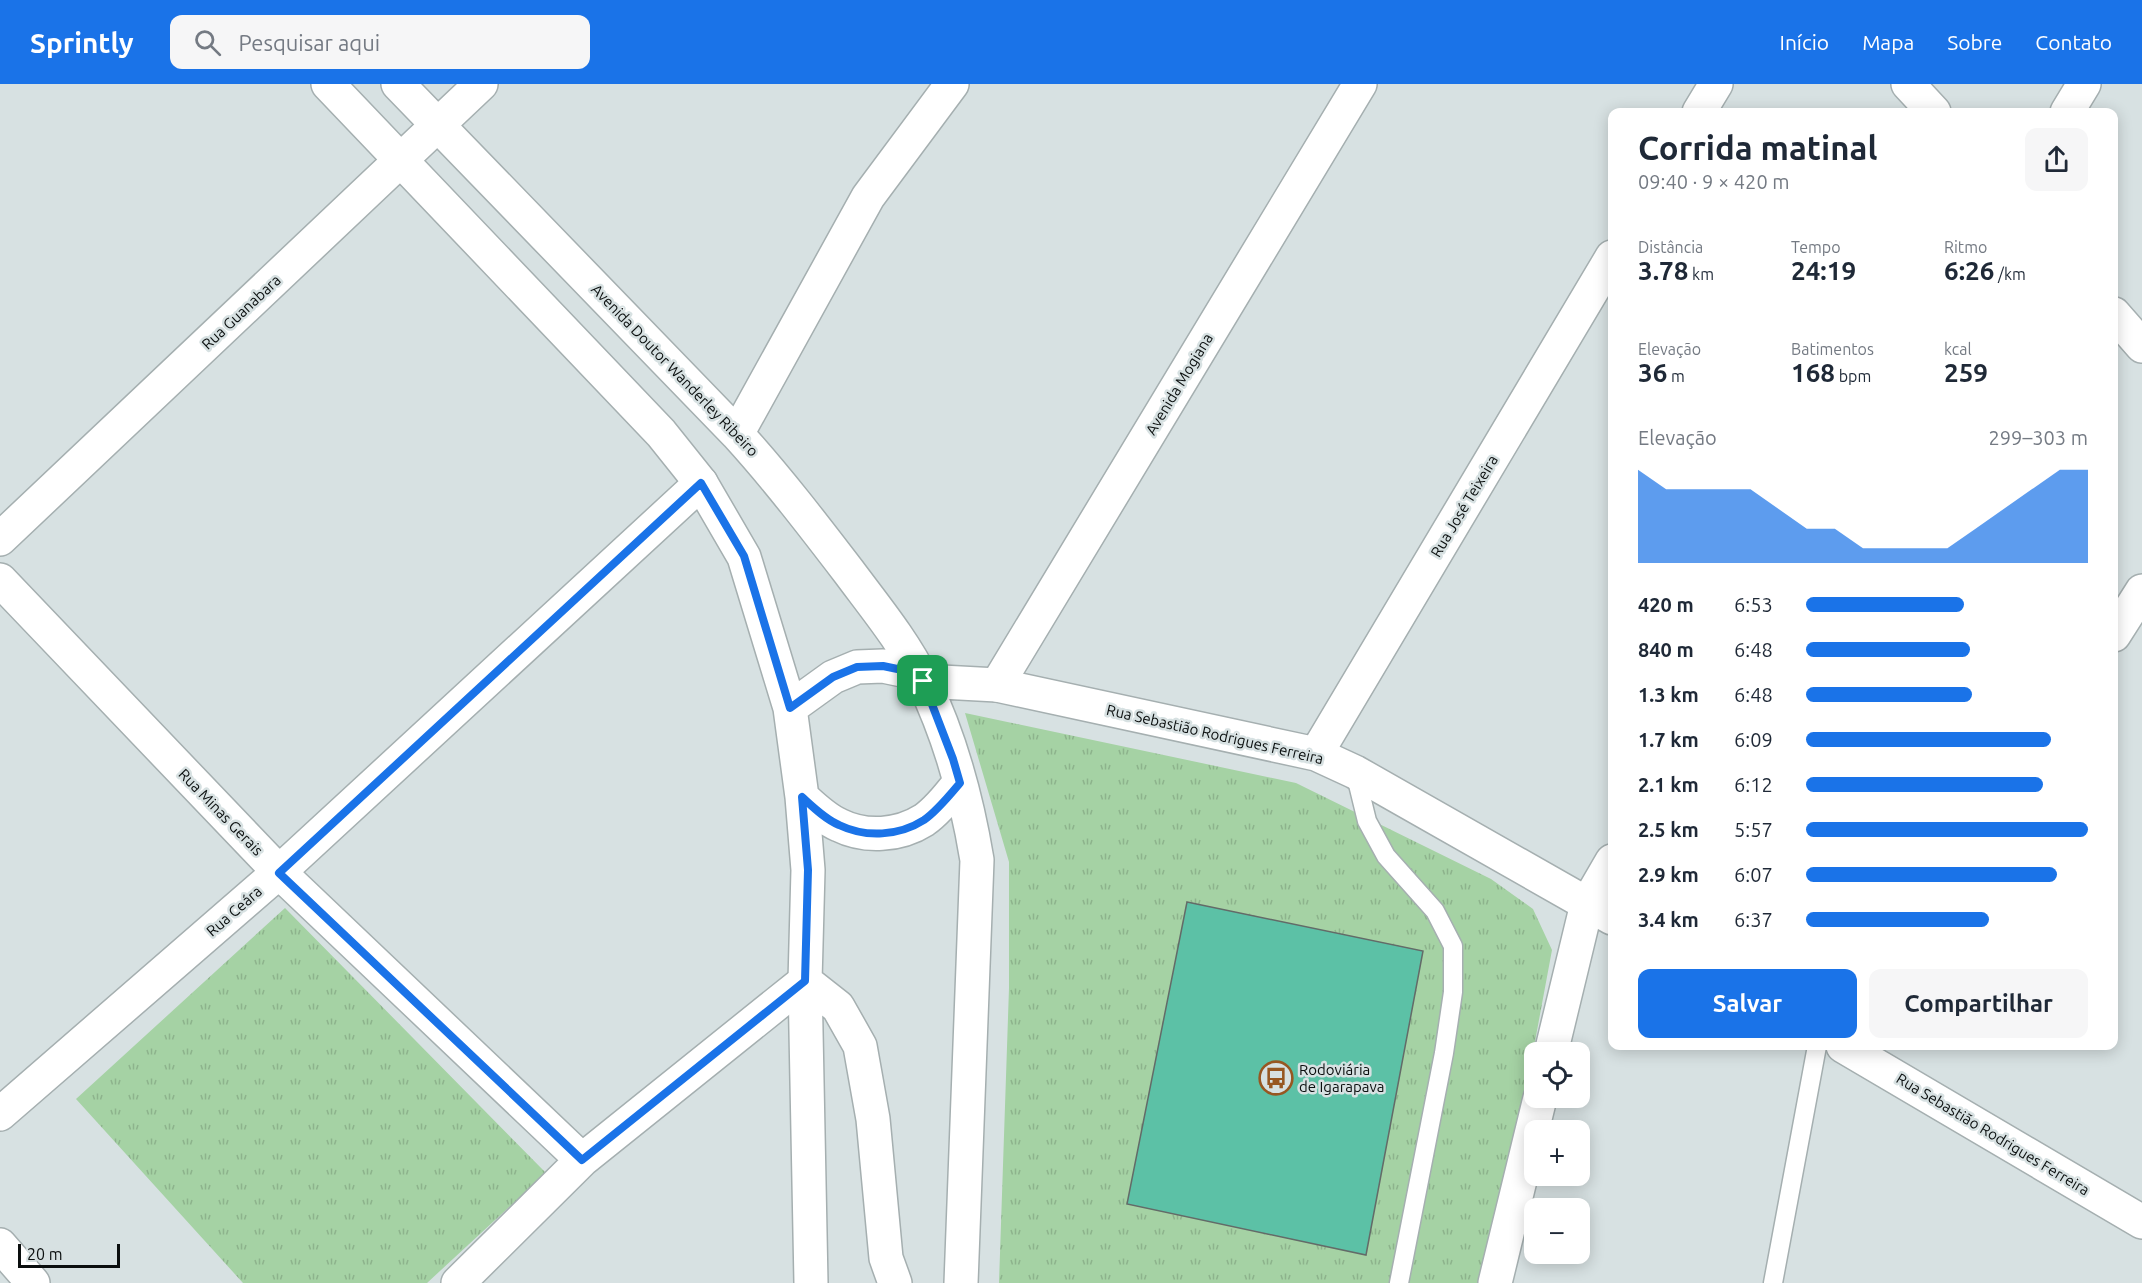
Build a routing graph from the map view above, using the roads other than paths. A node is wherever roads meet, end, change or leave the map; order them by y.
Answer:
1 (328, 84) edge
2 (398, 84) edge
3 (482, 84) edge
4 (952, 84) edge
5 (1360, 84) edge
6 (1716, 84) edge
7 (1908, 84) edge
8 (2084, 84) edge
9 (1701, 108) edge
10 (1930, 108) edge
11 (2069, 108) edge
12 (438, 126) junction
13 (401, 161) junction
14 (1608, 264) edge
15 (2118, 319) edge
16 (2142, 346) edge
17 (737, 434) junction
18 (701, 483) junction
19 (0, 539) edge
20 (0, 580) edge
21 (2142, 591) edge
22 (2118, 629) edge
23 (923, 681) junction
24 (997, 685) junction
25 (790, 708) junction
26 (1316, 754) junction
27 (1355, 772) junction
28 (960, 783) junction
29 (802, 797) junction
30 (279, 873) junction
31 (1608, 878) edge
32 (1600, 911) edge
33 (805, 981) junction
34 (1555, 1042) edge
35 (1837, 1050) edge
36 (1845, 1050) edge
37 (1538, 1108) edge
38 (0, 1114) edge
39 (582, 1160) junction
40 (2142, 1222) edge
41 (0, 1245) edge
42 (33, 1283) edge
43 (458, 1283) edge
44 (811, 1283) edge
45 (895, 1283) edge
46 (961, 1283) edge
47 (1399, 1283) edge
48 (1495, 1283) edge
49 (1773, 1283) edge

1 - 13 street
2 - 12 street, Avenida Doutor Wanderley Ribeiro
3 - 12 street, Rua Guanabara
4 - 17 street
5 - 24 street, Avenida Mogiana
6 - 9 street
7 - 10 street
8 - 11 street
12 - 13 street, Rua Guanabara
12 - 17 street, Avenida Doutor Wanderley Ribeiro
13 - 18 street
13 - 19 street, Rua Guanabara
14 - 26 street, Rua José Teixeira
15 - 16 street
17 - 23 street, Avenida Doutor Wanderley Ribeiro
18 - 25 street
18 - 30 street, Rua Ceára
20 - 30 street, Rua Minas Gerais
21 - 22 street
23 - 24 street, Rua Sebastião Rodrigues Ferreira
23 - 25 street
23 - 28 street
24 - 26 street, Rua Sebastião Rodrigues Ferreira
25 - 29 street
26 - 27 street, Rua Sebastião Rodrigues Ferreira
27 - 32 street, Rua Sebastião Rodrigues Ferreira
27 - 47 lane
28 - 29 street
28 - 46 street
29 - 33 street
30 - 38 street, Rua Ceára
30 - 39 street, Rua Minas Gerais
31 - 32 street
32 - 34 street
33 - 39 street
33 - 44 street
33 - 45 street
35 - 49 lane
36 - 40 street, Rua Sebastião Rodrigues Ferreira
37 - 48 street
39 - 43 street
41 - 42 street

